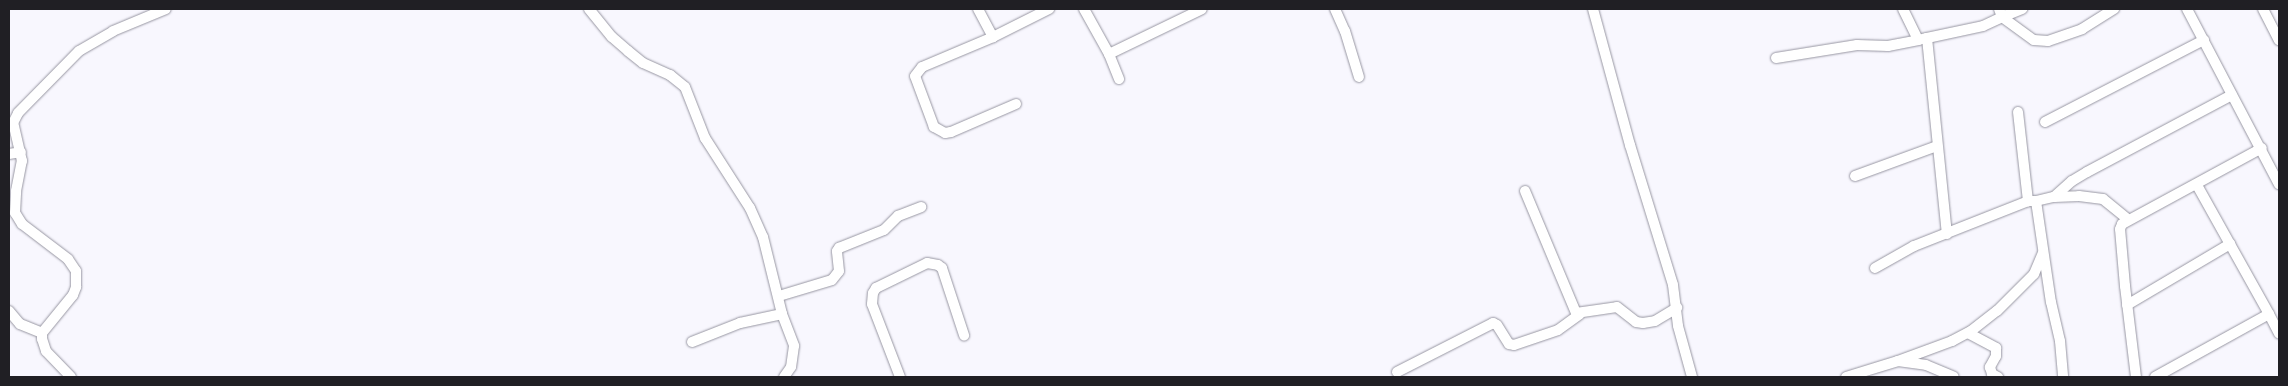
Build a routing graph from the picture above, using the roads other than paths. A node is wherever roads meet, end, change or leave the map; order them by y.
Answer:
1 (166, 9) edge
2 (590, 9) edge
3 (978, 9) edge
4 (1049, 9) edge
5 (1084, 9) edge
6 (1202, 9) edge
7 (1335, 9) edge
8 (1593, 9) edge
9 (1903, 9) edge
10 (2022, 9) edge
11 (2114, 9) edge
12 (2187, 9) edge
13 (2263, 9) edge
14 (2001, 13) edge
15 (993, 37) junction
16 (1923, 39) junction
17 (2204, 40) junction
18 (2279, 40) edge
19 (1109, 54) junction
20 (1776, 58) dead end
21 (1359, 77) dead end
22 (1119, 79) dead end
23 (2232, 95) junction
24 (1016, 104) dead end
25 (2018, 112) dead end
26 (2044, 122) dead end
27 (1937, 146) junction
28 (2262, 148) junction
29 (21, 152) junction
30 (9, 154) edge
31 (1855, 176) dead end
32 (2278, 180) edge
33 (2197, 185) junction
34 (1525, 191) dead end
35 (2054, 197) junction
36 (2032, 201) junction
37 (921, 207) dead end
38 (2129, 220) junction
39 (1947, 234) junction
40 (2230, 244) junction
41 (2044, 250) junction
42 (1875, 268) dead end
43 (779, 296) junction
44 (2127, 305) junction
45 (1677, 308) junction
46 (9, 311) edge
47 (782, 314) junction
48 (1580, 314) junction
49 (2269, 314) junction
50 (42, 333) junction
51 (1968, 333) junction
52 (2279, 334) edge
53 (964, 335) dead end
54 (692, 342) dead end
55 (1898, 361) junction
56 (1396, 372) dead end
57 (71, 377) edge
58 (784, 377) edge
59 (900, 377) edge
60 (1692, 377) edge
61 (1846, 377) edge
62 (1954, 377) edge
63 (1998, 377) edge
64 (2063, 377) edge
65 (2136, 377) edge
66 (2155, 377) edge

1 - 29 street
2 - 43 street
3 - 15 street
4 - 15 street
5 - 19 street
6 - 19 street
7 - 21 street
8 - 45 street
9 - 16 street
10 - 14 street
11 - 14 street
12 - 17 street
13 - 18 street
14 - 16 street
15 - 24 street
16 - 20 street
16 - 27 street
17 - 23 street
17 - 26 street
19 - 22 street
23 - 28 street
23 - 35 street
25 - 36 street
27 - 31 street
27 - 39 street
28 - 32 street
28 - 33 street
29 - 30 street
29 - 50 street
33 - 38 street
33 - 40 street
34 - 48 street
35 - 36 street
35 - 38 street
36 - 39 street
36 - 41 street
37 - 43 street
38 - 44 street
39 - 42 street
40 - 44 street
40 - 49 street
41 - 51 street
41 - 64 street
43 - 47 street
44 - 65 street
45 - 48 street
45 - 60 street
46 - 50 street
47 - 54 street
47 - 58 street
48 - 56 street
49 - 52 street
49 - 66 street
50 - 57 street
51 - 55 street
51 - 63 street
53 - 59 street
55 - 61 street
55 - 62 street

